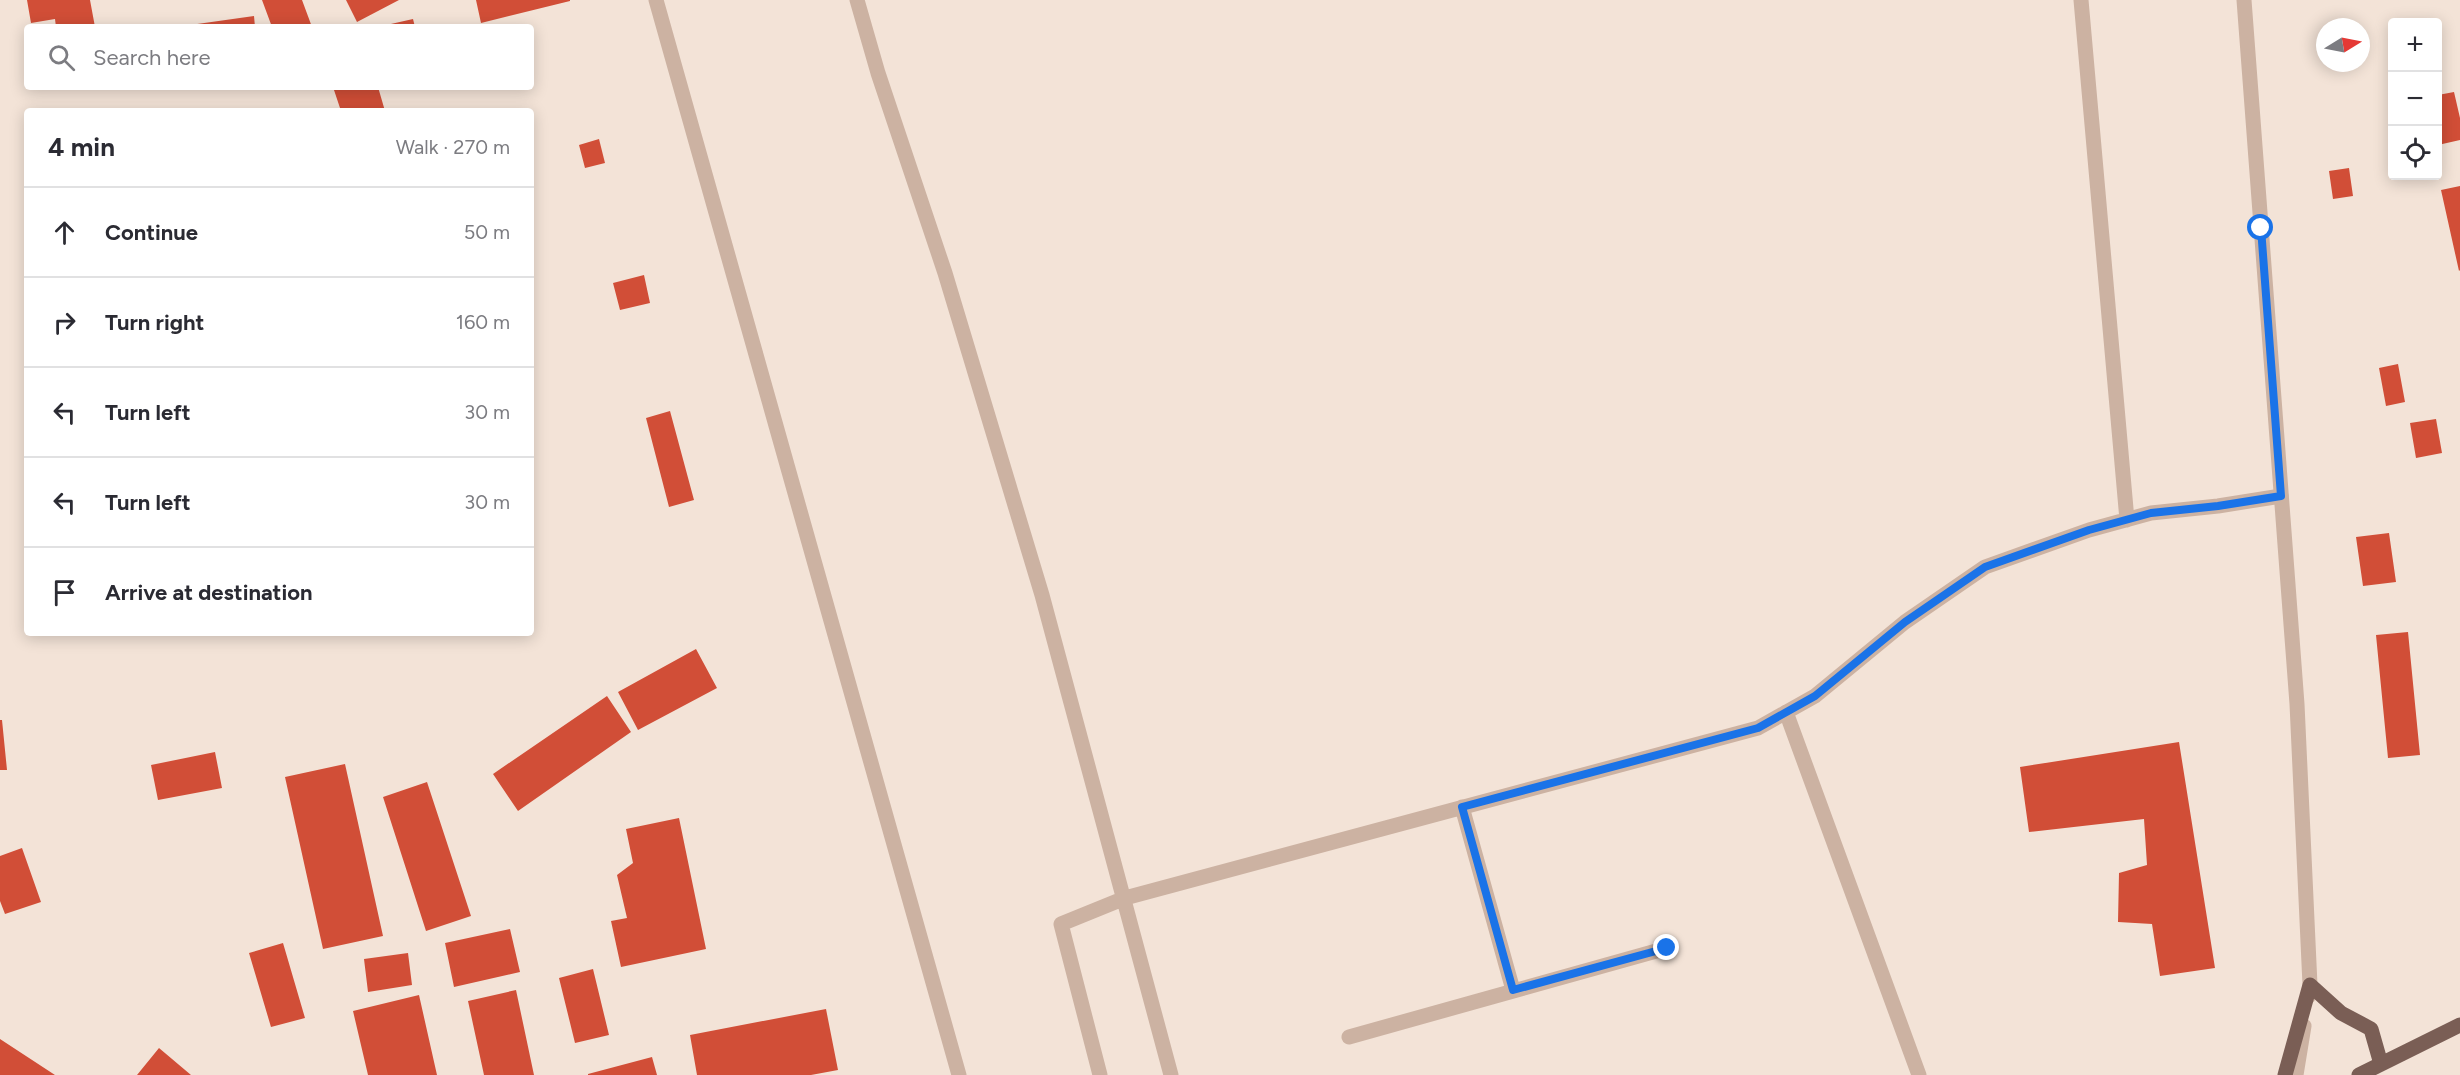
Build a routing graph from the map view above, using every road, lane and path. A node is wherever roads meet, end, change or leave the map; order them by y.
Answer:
1 (656, 0) edge
2 (856, 0) edge
3 (2080, 0) edge
4 (2244, 0) edge
5 (2281, 496) junction
6 (2127, 520) junction
7 (1786, 712) junction
8 (1462, 807) junction
9 (1125, 898) junction
10 (1667, 948) dead end
11 (2310, 985) junction
12 (1513, 990) junction
13 (2460, 1024) edge
14 (1349, 1036) dead end
15 (2381, 1064) junction
16 (959, 1075) edge
17 (1100, 1075) edge
18 (1170, 1075) edge
19 (1919, 1075) edge
20 (2285, 1075) edge
21 (2296, 1075) edge
22 (2359, 1075) edge

1 - 16 street
2 - 9 street
3 - 6 street
4 - 5 street
5 - 6 street
5 - 11 street
6 - 7 street
7 - 8 street
7 - 19 street
8 - 9 street
8 - 12 street
9 - 17 street
9 - 18 street
10 - 12 street
11 - 15 main road
11 - 20 main road
11 - 21 street
12 - 14 street
13 - 15 main road
15 - 22 main road

